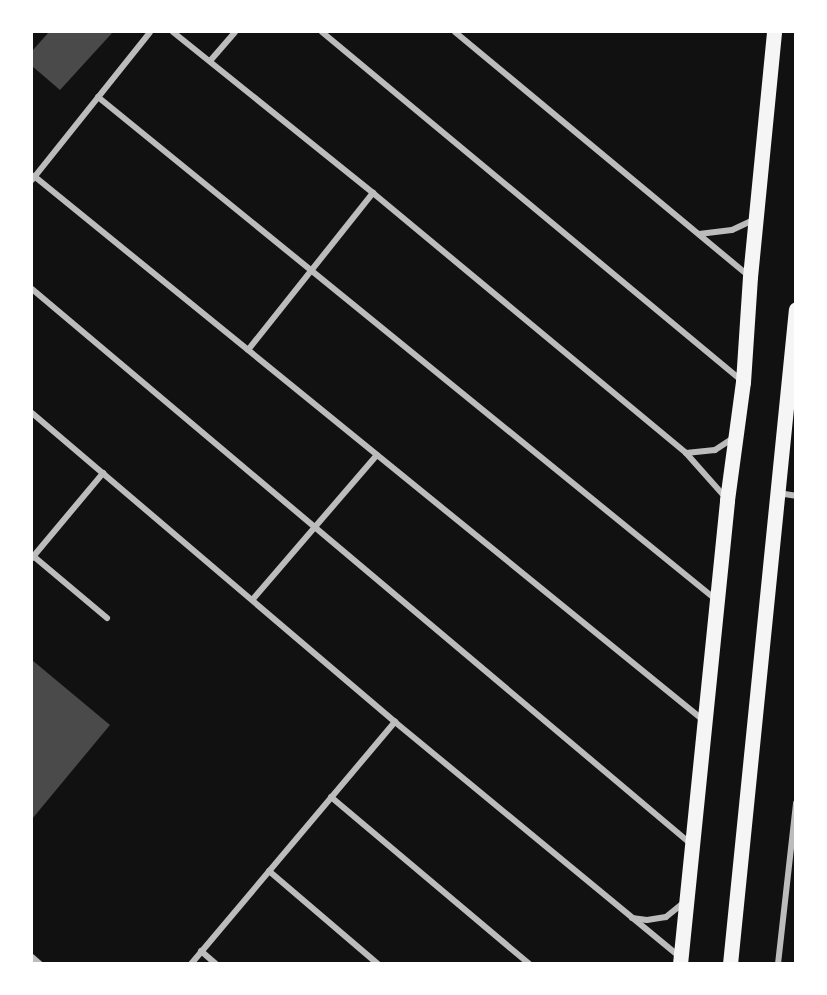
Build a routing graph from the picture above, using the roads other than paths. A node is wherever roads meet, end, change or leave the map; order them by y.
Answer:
1 (150, 32) edge
2 (173, 32) edge
3 (235, 32) edge
4 (322, 32) edge
5 (455, 32) edge
6 (774, 32) edge
7 (210, 61) junction
8 (98, 97) junction
9 (33, 178) edge
10 (373, 193) junction
11 (755, 219) junction
12 (699, 234) junction
13 (312, 270) junction
14 (750, 277) junction
15 (32, 289) edge
16 (795, 309) edge
17 (248, 350) junction
18 (742, 382) junction
19 (32, 413) edge
20 (735, 437) junction
21 (686, 453) junction
22 (377, 455) junction
23 (103, 473) junction
24 (778, 492) junction
25 (795, 496) edge
26 (727, 500) junction
27 (315, 527) junction
28 (32, 556) edge
29 (253, 599) junction
30 (719, 602) junction
31 (107, 618) dead end
32 (394, 722) junction
33 (706, 722) junction
34 (330, 797) junction
35 (795, 803) edge
36 (693, 845) junction
37 (269, 871) junction
38 (687, 901) junction
39 (632, 918) junction
40 (201, 951) junction
41 (32, 957) edge
42 (680, 961) edge
43 (40, 963) edge
44 (190, 963) edge
45 (216, 963) edge
46 (378, 963) edge
47 (529, 963) edge
48 (730, 963) edge
49 (778, 963) edge

1 - 8 street
2 - 7 street
3 - 7 street
4 - 18 street
5 - 12 street
6 - 11 main road
7 - 10 street
8 - 9 street
8 - 13 street
9 - 17 street
10 - 13 street
10 - 21 street
11 - 12 street
11 - 14 main road
12 - 14 street
13 - 17 street
13 - 30 street
14 - 18 main road
15 - 27 street
16 - 24 main road
17 - 22 street
18 - 20 main road
19 - 23 street
20 - 21 street
20 - 26 main road
21 - 26 street
22 - 27 street
22 - 33 street
23 - 28 street
23 - 29 street
24 - 25 street
24 - 48 main road
26 - 30 main road
27 - 29 street
27 - 36 street
28 - 31 street
29 - 32 street
30 - 33 main road
32 - 34 street
32 - 39 street
33 - 36 main road
34 - 37 street
34 - 47 street
35 - 49 street
36 - 38 main road
37 - 40 street
37 - 46 street
38 - 39 street
38 - 42 main road
39 - 42 street
40 - 44 street
40 - 45 street
41 - 43 street

